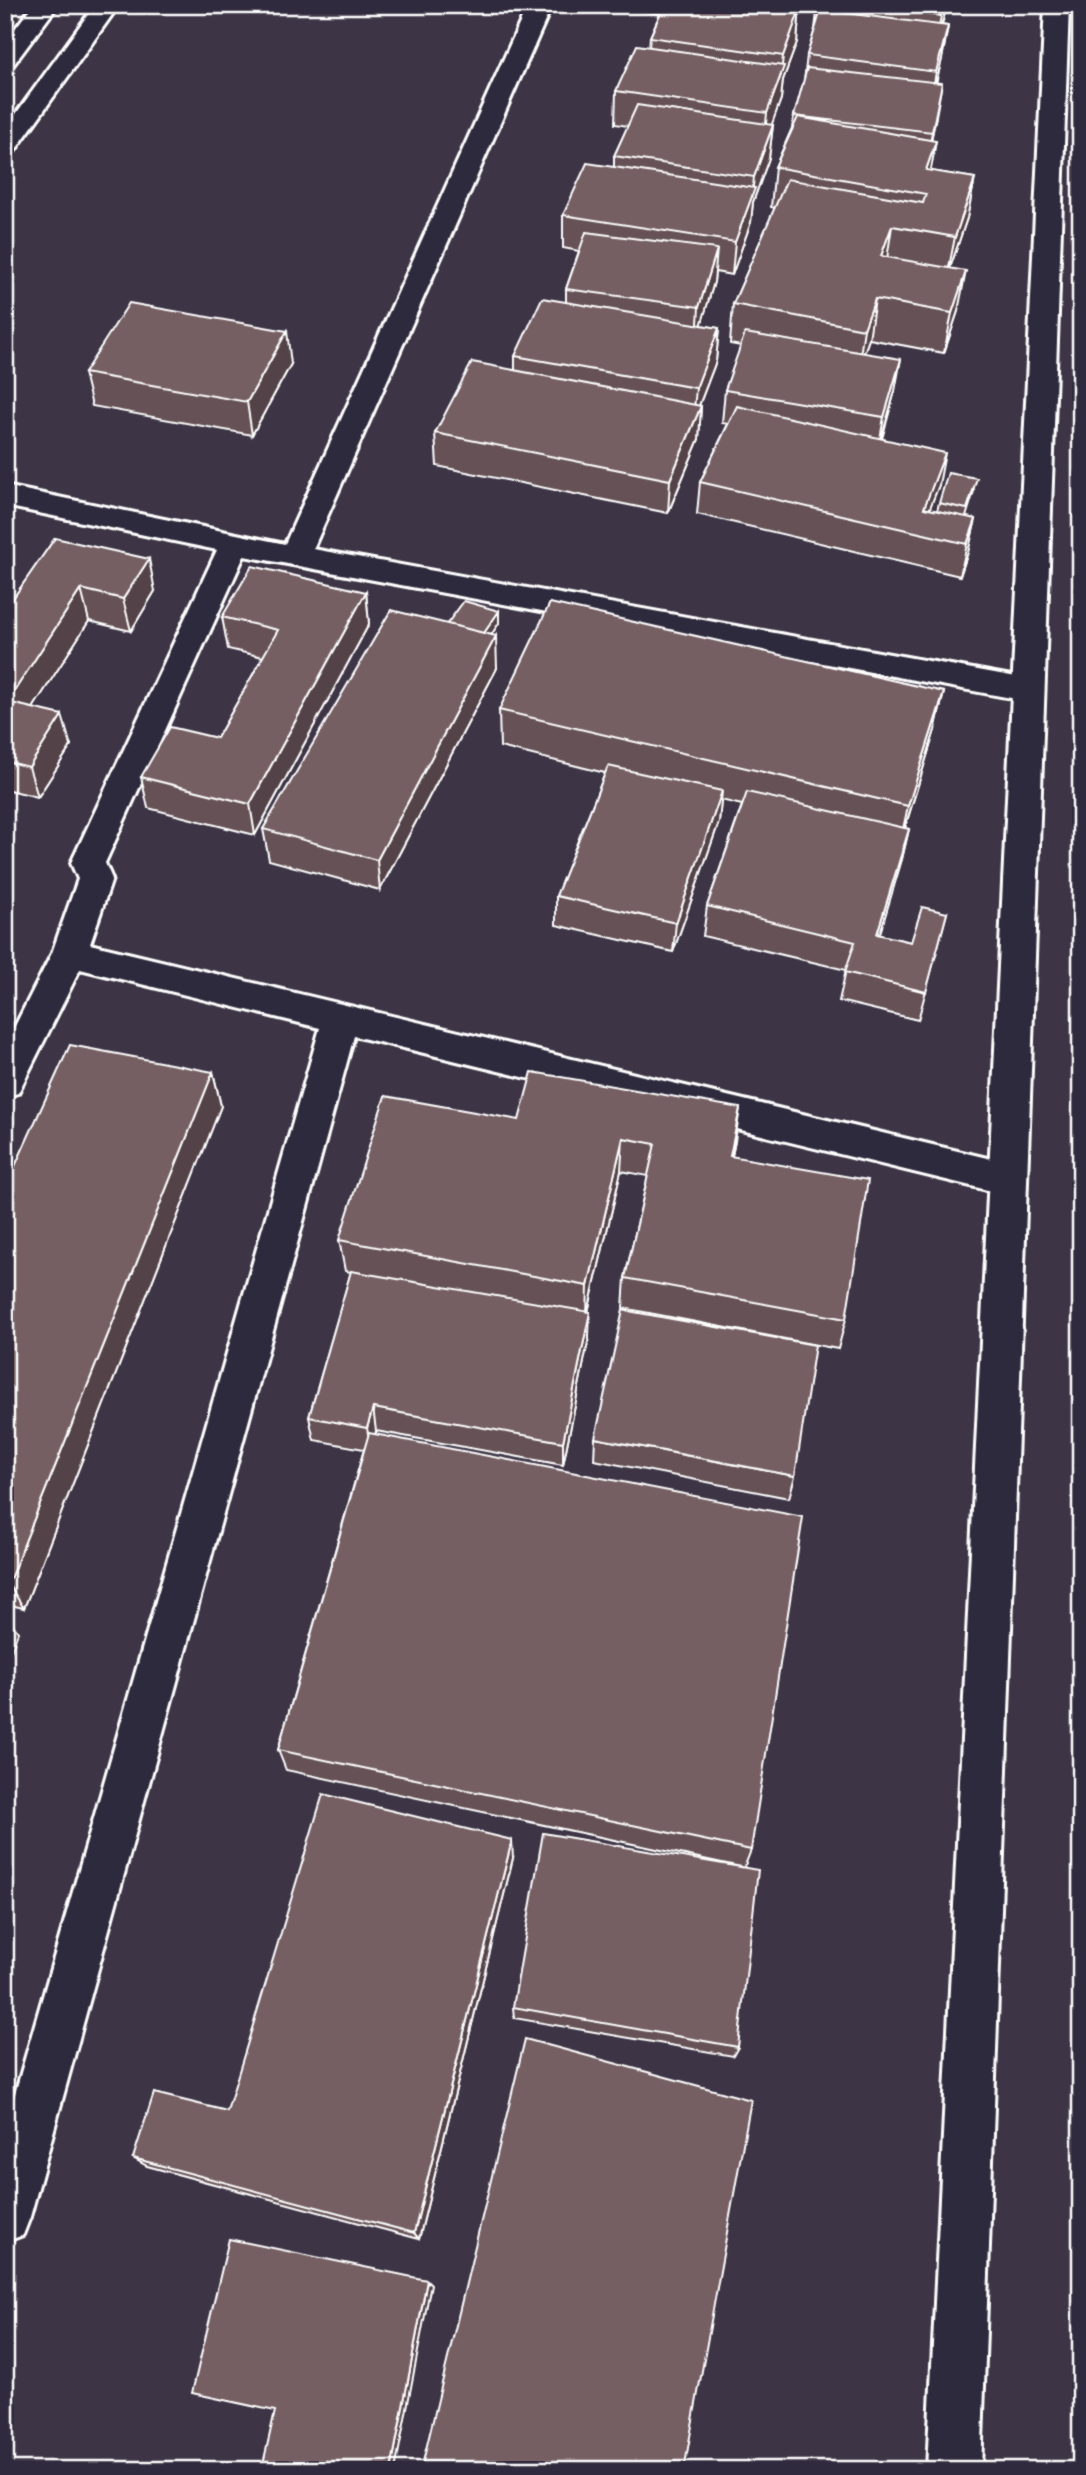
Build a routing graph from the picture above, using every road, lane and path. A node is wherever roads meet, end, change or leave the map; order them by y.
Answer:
1 (46, 5) edge
2 (107, 5) edge
3 (540, 5) edge
4 (1057, 5) edge
5 (6, 56) edge
6 (5, 147) edge
7 (5, 496) edge
8 (235, 543) junction
9 (295, 556) junction
10 (1028, 690) junction
11 (70, 953) junction
12 (341, 1018) junction
13 (5, 1082) edge
14 (1008, 1179) junction
15 (5, 2217) edge
16 (954, 2470) edge

1 - 5 street
2 - 6 street
3 - 9 street
4 - 10 street
7 - 8 street
8 - 9 street
8 - 11 street
9 - 10 street
10 - 14 street
11 - 12 street
11 - 13 street
12 - 14 street
12 - 15 street
14 - 16 street

